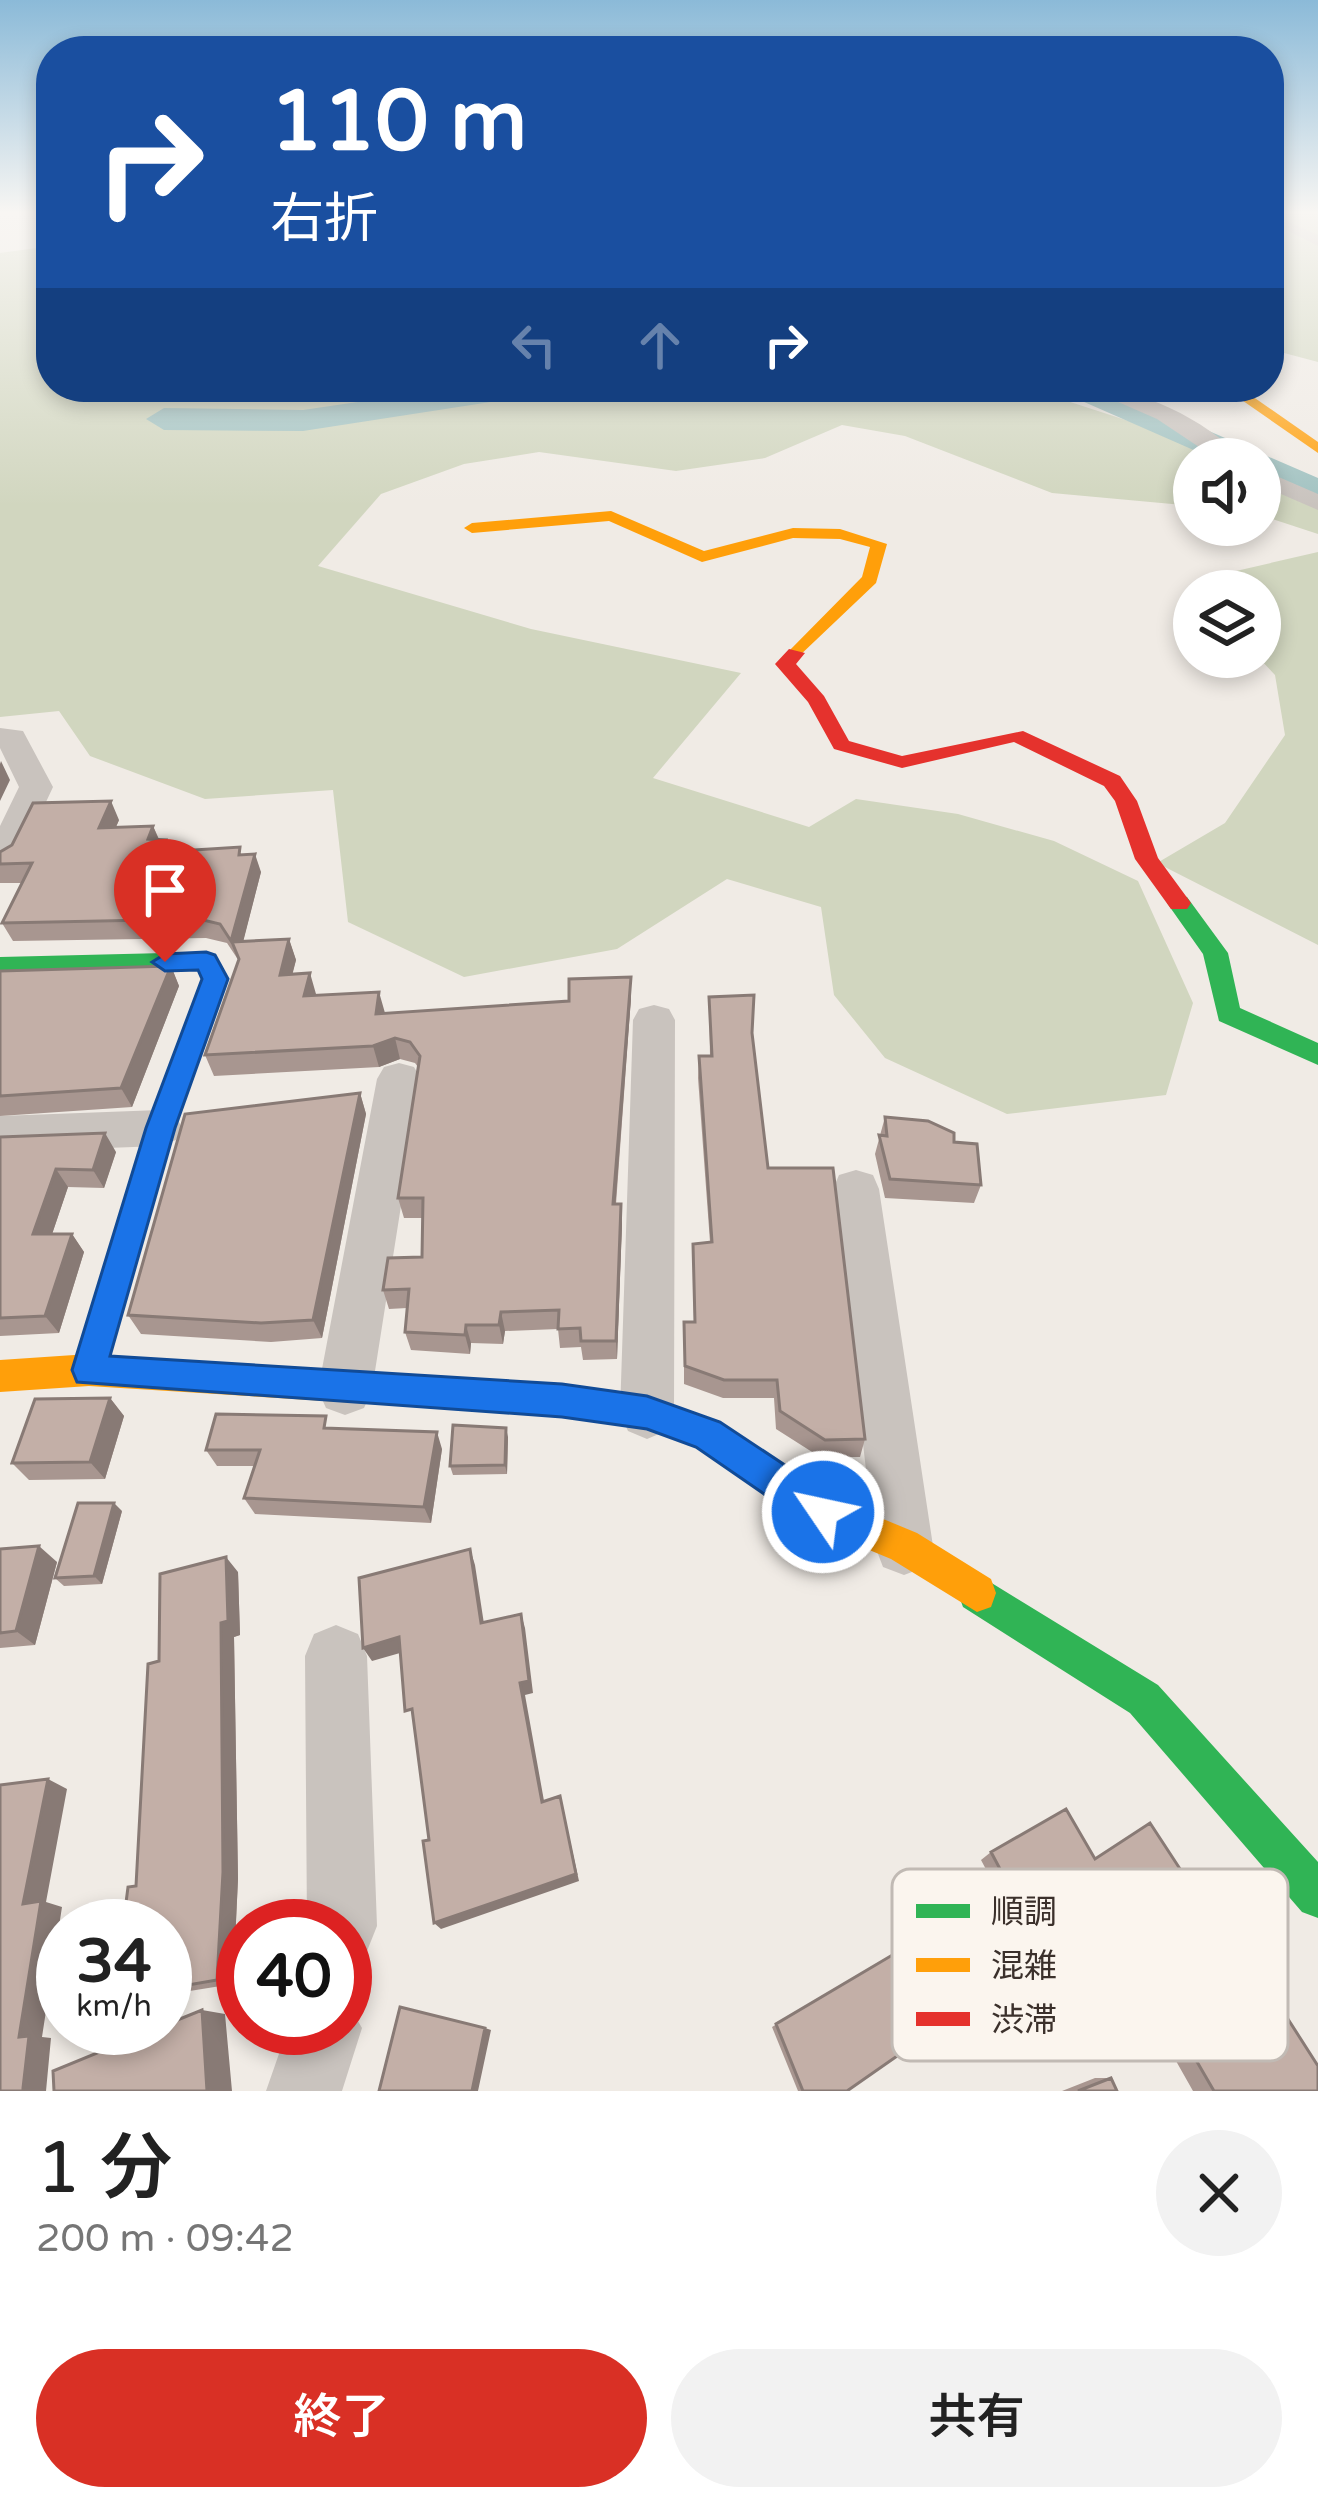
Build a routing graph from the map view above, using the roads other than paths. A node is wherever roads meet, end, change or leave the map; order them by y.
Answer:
1 (1133, 402) edge
2 (1251, 402) edge
3 (1201, 438) edge
4 (1318, 449) edge
5 (1281, 486) edge
6 (1318, 503) edge
7 (472, 528) dead end
8 (0, 738) edge
9 (0, 862) edge
10 (0, 967) edge
11 (654, 1019) dead end
12 (1318, 1054) edge
13 (399, 1078) dead end
14 (160, 1128) junction
15 (0, 1134) edge
16 (856, 1190) dead end
17 (89, 1370) junction
18 (0, 1376) edge
19 (345, 1390) junction
20 (647, 1413) junction
21 (904, 1546) junction
22 (336, 1656) dead end
23 (1318, 1896) edge
24 (340, 1899) edge
25 (316, 2055) edge
26 (304, 2091) edge

1 - 3 street
2 - 4 street
5 - 6 street
7 - 12 street
8 - 9 street
10 - 14 street
11 - 20 street
13 - 19 street
14 - 15 street
14 - 17 street
16 - 21 street
17 - 18 street
17 - 19 street
19 - 20 street
20 - 21 street
21 - 23 street
22 - 24 street
25 - 26 street

